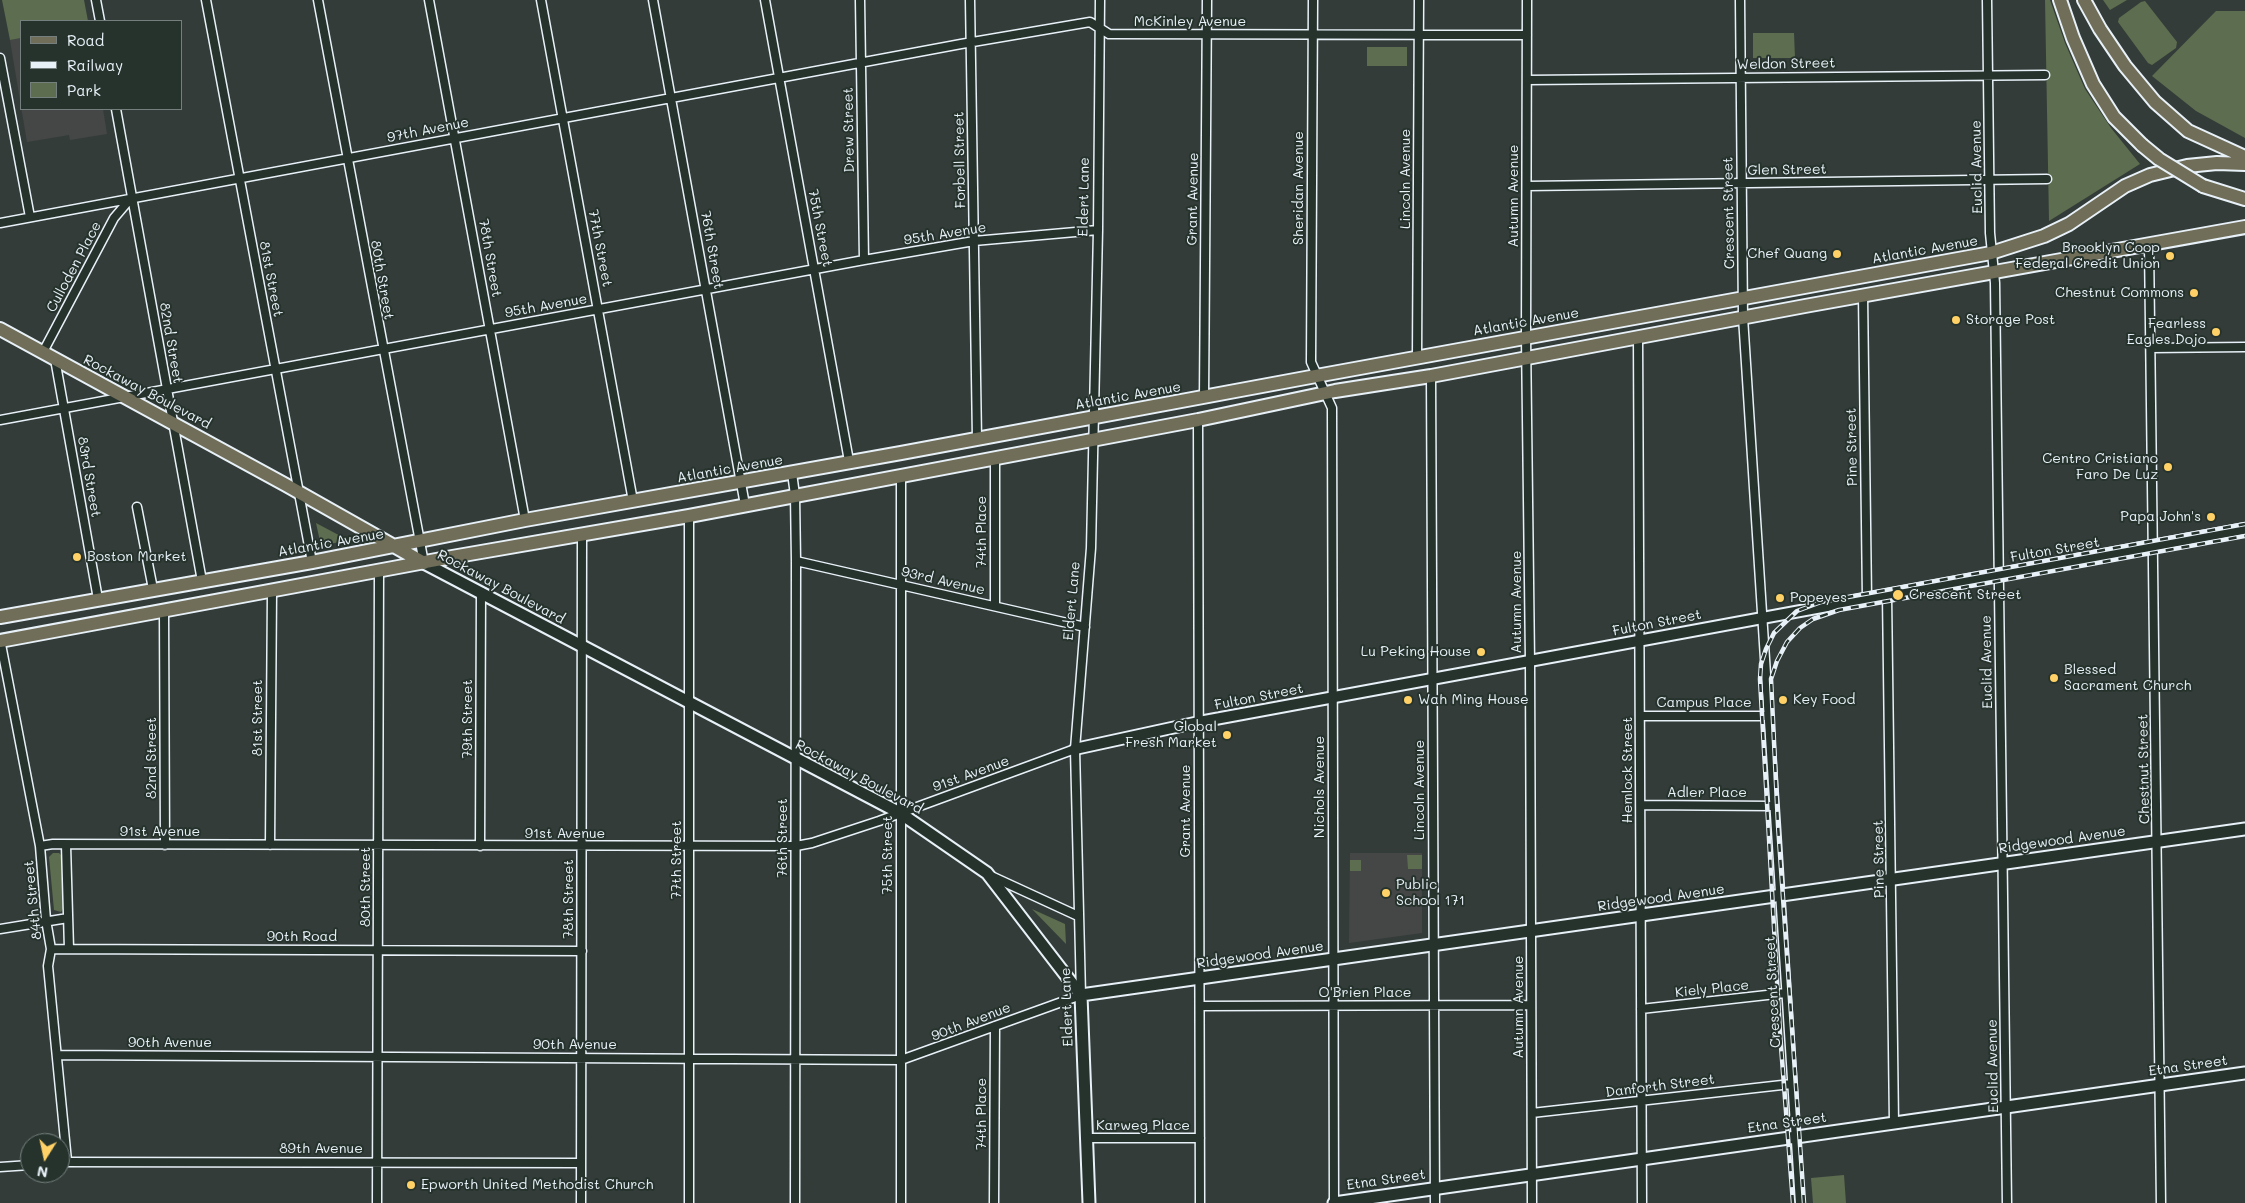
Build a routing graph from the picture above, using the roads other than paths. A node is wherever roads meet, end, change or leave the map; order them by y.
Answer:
1 (96, 0) edge
2 (206, 0) edge
3 (318, 0) edge
4 (429, 0) edge
5 (541, 0) edge
6 (653, 0) edge
7 (765, 0) edge
8 (860, 0) edge
9 (970, 0) edge
10 (1100, 0) edge
11 (1207, 0) edge
12 (1313, 0) edge
13 (1419, 0) edge
14 (1527, 0) edge
15 (1740, 0) edge
16 (1988, 0) edge
17 (2060, 0) edge
18 (2084, 0) edge
19 (100, 20) edge
20 (1100, 28) junction
21 (1207, 34) junction
22 (1313, 35) junction
23 (1419, 35) junction
24 (1527, 35) junction
25 (971, 42) junction
26 (0, 58) edge
27 (861, 62) junction
28 (1988, 74) junction
29 (2046, 75) dead end
30 (780, 77) junction
31 (1740, 77) junction
32 (1527, 80) junction
33 (672, 98) junction
34 (116, 110) edge
35 (563, 118) junction
36 (456, 138) junction
37 (2245, 157) edge
38 (347, 158) junction
39 (2245, 164) edge
40 (239, 178) junction
41 (2047, 179) dead end
42 (1989, 180) junction
43 (1741, 183) junction
44 (1527, 186) junction
45 (131, 198) junction
46 (2245, 199) edge
47 (30, 217) junction
48 (0, 223) edge
49 (2245, 227) edge
50 (1098, 230) junction
51 (974, 241) junction
52 (2149, 245) junction
53 (1991, 253) junction
54 (864, 260) junction
55 (815, 268) junction
56 (1994, 272) junction
57 (707, 289) junction
58 (1863, 295) junction
59 (1743, 298) junction
60 (599, 309) junction
61 (1743, 317) junction
62 (491, 328) junction
63 (0, 329) edge
64 (1526, 337) junction
65 (1638, 337) junction
66 (2245, 347) edge
67 (2150, 348) junction
68 (383, 349) junction
69 (43, 352) junction
70 (1417, 358) junction
71 (1528, 358) junction
72 (55, 359) junction
73 (275, 368) junction
74 (1316, 376) junction
75 (1431, 376) junction
76 (167, 389) junction
77 (1325, 393) junction
78 (122, 396) junction
79 (1204, 398) junction
80 (64, 408) junction
81 (1095, 418) junction
82 (0, 420) edge
83 (1198, 420) junction
84 (173, 424) junction
85 (977, 439) junction
86 (1095, 439) junction
87 (995, 459) junction
88 (849, 461) junction
89 (792, 473) junction
90 (901, 476) junction
91 (742, 482) junction
92 (299, 492) junction
93 (795, 495) junction
94 (633, 501) junction
95 (745, 505) junction
96 (137, 507) dead end
97 (689, 516) junction
98 (525, 520) junction
99 (2245, 529) edge
100 (582, 536) junction
101 (419, 541) junction
102 (394, 546) junction
103 (2153, 546) junction
104 (796, 561) junction
105 (312, 562) junction
106 (424, 563) junction
107 (379, 572) junction
108 (1999, 574) junction
109 (202, 581) junction
110 (903, 585) junction
111 (153, 589) junction
112 (272, 592) junction
113 (481, 592) junction
114 (1887, 595) junction
115 (98, 599) junction
116 (1867, 599) junction
117 (995, 606) junction
118 (164, 611) junction
119 (0, 617) edge
120 (1763, 618) junction
121 (1085, 627) junction
122 (0, 640) edge
123 (1640, 641) junction
124 (582, 647) junction
125 (1530, 661) junction
126 (1432, 679) junction
127 (1333, 698) junction
128 (690, 704) junction
129 (1640, 716) junction
130 (1768, 716) junction
131 (1199, 722) junction
132 (1075, 750) junction
133 (796, 760) junction
134 (1641, 805) junction
135 (1774, 806) junction
136 (900, 813) junction
137 (2245, 829) edge
138 (2157, 842) junction
139 (66, 845) junction
140 (164, 845) junction
141 (270, 845) junction
142 (40, 846) junction
143 (378, 846) junction
144 (480, 846) junction
145 (582, 846) junction
146 (796, 846) junction
147 (690, 847) junction
148 (2003, 864) junction
149 (987, 873) junction
150 (1891, 880) junction
151 (1780, 896) junction
152 (1078, 916) junction
153 (1641, 916) junction
154 (68, 918) junction
155 (46, 920) junction
156 (0, 928) edge
157 (1531, 931) junction
158 (1434, 945) junction
159 (52, 949) junction
160 (69, 949) junction
161 (378, 950) junction
162 (582, 951) junction
163 (1334, 960) junction
164 (1200, 978) junction
165 (1785, 993) junction
166 (1082, 994) junction
167 (1531, 1005) junction
168 (1200, 1006) junction
169 (1334, 1006) junction
170 (1434, 1006) junction
171 (1641, 1009) junction
172 (995, 1026) junction
173 (57, 1055) junction
174 (378, 1056) junction
175 (582, 1057) junction
176 (689, 1058) junction
177 (795, 1058) junction
178 (901, 1060) junction
179 (2245, 1073) edge
180 (1791, 1084) junction
181 (2160, 1085) junction
182 (1641, 1101) junction
183 (2006, 1107) junction
184 (1532, 1113) junction
185 (1894, 1123) junction
186 (61, 1133) edge
187 (1794, 1137) junction
188 (1087, 1138) junction
189 (1200, 1138) junction
190 (1642, 1159) junction
191 (70, 1162) edge
192 (377, 1162) junction
193 (581, 1163) junction
194 (20, 1165) edge
195 (0, 1167) edge
196 (1532, 1175) junction
197 (1435, 1189) junction
198 (377, 1203) edge
199 (581, 1203) edge
200 (689, 1203) edge
201 (795, 1203) edge
202 (900, 1203) edge
203 (994, 1203) edge
204 (1089, 1203) edge
205 (1200, 1203) edge
206 (1334, 1203) edge
207 (1435, 1203) edge
208 (1532, 1203) edge
209 (1642, 1203) edge
210 (1800, 1203) edge
211 (2007, 1203) edge
212 (2161, 1203) edge

1 - 19 street
2 - 40 street, 81st Street
3 - 38 street, 80th Street
4 - 36 street, 78th Street
5 - 35 street, 77th Street
6 - 33 street, 76th Street
7 - 30 street, 75th Street
8 - 27 street, Drew Street
9 - 25 street, Forbell Street
10 - 20 street, Eldert Lane
11 - 21 street, Grant Avenue
12 - 22 street, Sheridan Avenue
13 - 23 street, Lincoln Avenue
14 - 24 street, Autumn Avenue
15 - 31 street, Crescent Street
16 - 28 street, Euclid Avenue
17 - 46 main road, bridge
18 - 37 main road
20 - 21 street, McKinley Avenue
20 - 25 street, McKinley Avenue
20 - 50 street, Eldert Lane
21 - 22 street, McKinley Avenue
21 - 79 street, Grant Avenue
22 - 23 street, McKinley Avenue
22 - 74 street, Sheridan Avenue
23 - 24 street, McKinley Avenue
23 - 70 street, Lincoln Avenue
24 - 32 street, Autumn Avenue
25 - 27 street, McKinley Avenue
25 - 51 street, Forbell Street
26 - 47 street
27 - 30 street, 97th Avenue
27 - 54 street, Drew Street
28 - 29 street, Weldon Street
28 - 31 street, Weldon Street
28 - 42 street, Euclid Avenue
30 - 33 street, 97th Avenue
30 - 55 street, 75th Street
31 - 32 street, Weldon Street
31 - 43 street, Crescent Street
32 - 44 street, Autumn Avenue
33 - 35 street, 97th Avenue
33 - 57 street, 76th Street
34 - 45 street, 82nd Street
35 - 36 street, 97th Avenue
35 - 60 street, 77th Street
36 - 38 street, 97th Avenue
36 - 62 street, 78th Street
38 - 40 street, 97th Avenue
38 - 68 street, 80th Street
39 - 53 main road, Atlantic Avenue
40 - 45 street, 97th Avenue
40 - 73 street, 81st Street
41 - 42 street, Glen Street
42 - 43 street, Glen Street
42 - 53 street, Euclid Avenue
43 - 44 street, Glen Street
43 - 59 street, Crescent Street
44 - 64 street, Autumn Avenue
45 - 47 street, 97th Avenue
45 - 69 street, Culloden Place
45 - 76 street, 82nd Street
47 - 48 street, 97th Avenue
49 - 52 main road
50 - 51 street, 95th Avenue
50 - 81 street, Eldert Lane
51 - 54 street, 95th Avenue
51 - 85 street, Forbell Street
52 - 56 main road
52 - 67 street, Chestnut Street
53 - 56 street, Euclid Avenue
53 - 59 main road, Atlantic Avenue
54 - 55 street, 95th Avenue
55 - 57 street, 95th Avenue
55 - 88 street, 75th Street
56 - 58 main road
56 - 108 street, Euclid Avenue
57 - 60 street, 95th Avenue
57 - 91 street, 76th Street
58 - 61 main road
58 - 116 street, Pine Street
59 - 61 street, Crescent Street
59 - 64 main road, Atlantic Avenue
60 - 62 street, 95th Avenue
60 - 94 street, 77th Street
61 - 65 main road
61 - 120 street, Crescent Street
62 - 68 street, 95th Avenue
62 - 98 street, 78th Street
63 - 69 main road, Rockaway Boulevard
64 - 70 main road, Atlantic Avenue
64 - 71 street, Autumn Avenue
65 - 71 main road
65 - 123 street, Hemlock Street
66 - 67 street
67 - 103 street, Chestnut Street
68 - 73 street, 95th Avenue
68 - 101 street, 80th Street
69 - 72 main road, Rockaway Boulevard
70 - 74 main road, Atlantic Avenue
71 - 75 main road
71 - 125 street, Autumn Avenue
72 - 78 main road, Rockaway Boulevard
72 - 80 street, 83rd Street
73 - 76 street, 95th Avenue
73 - 92 street, 81st Street
74 - 77 street, Nichols Avenue
74 - 79 main road, Atlantic Avenue
75 - 77 main road
75 - 126 street, Lincoln Avenue
76 - 78 street, 95th Avenue
76 - 84 street, 82nd Street
77 - 83 main road
77 - 127 street, Nichols Avenue
78 - 80 street, 95th Avenue
78 - 84 main road, Rockaway Boulevard
79 - 81 main road, Atlantic Avenue
80 - 82 street, 95th Avenue
80 - 115 street, 83rd Street
81 - 85 main road, Atlantic Avenue
81 - 86 street, Eldert Lane
83 - 86 main road
83 - 131 street, Grant Avenue
84 - 92 main road, Rockaway Boulevard
84 - 109 street, 82nd Street
85 - 88 main road, Atlantic Avenue
86 - 87 main road
86 - 121 street, Eldert Lane
87 - 90 main road
87 - 117 street, 74th Place
88 - 89 main road, Atlantic Avenue
89 - 91 main road, Atlantic Avenue
89 - 93 street, 76th Street
90 - 93 main road
90 - 110 street, 75th Street
91 - 94 main road, Atlantic Avenue
91 - 95 street, 76th Street
92 - 102 main road, Rockaway Boulevard
92 - 105 street, 81st Street
93 - 95 main road
93 - 104 street, 76th Street
94 - 98 main road, Atlantic Avenue
95 - 97 main road
96 - 111 street
97 - 100 main road
97 - 128 street, 77th Street
98 - 101 main road, Atlantic Avenue
99 - 103 street, Fulton Street
100 - 106 main road
100 - 124 street, 78th Street
101 - 102 main road, Atlantic Avenue
101 - 106 street, 80th Street
102 - 105 main road, Atlantic Avenue
102 - 106 main road, Rockaway Boulevard
103 - 108 street, Fulton Street
103 - 138 street, Chestnut Street
104 - 110 street, 93rd Avenue
104 - 133 street, 76th Street
105 - 109 main road, Atlantic Avenue
106 - 107 main road
106 - 113 main road, Rockaway Boulevard
107 - 112 main road
107 - 143 street, 80th Street
108 - 114 street, Fulton Street
108 - 148 street, Euclid Avenue
109 - 111 main road, Atlantic Avenue
110 - 117 street, 93rd Avenue
110 - 136 street, 75th Street
111 - 115 main road, Atlantic Avenue
112 - 118 main road
112 - 141 street, 81st Street
113 - 124 main road, Rockaway Boulevard
113 - 144 street, 79th Street
114 - 116 street, Fulton Street
114 - 150 street, Pine Street
115 - 119 main road, Atlantic Avenue
116 - 120 street, Fulton Street
117 - 121 street, 93rd Avenue
118 - 122 main road
118 - 140 street, 82nd Street
120 - 123 street, Fulton Street
120 - 130 street, Crescent Street
121 - 132 street, Eldert Lane
122 - 142 street, 84th Street
123 - 125 street, Fulton Street
123 - 129 street, Hemlock Street
124 - 128 main road, Rockaway Boulevard
124 - 145 street, 78th Street
125 - 126 street, Fulton Street
125 - 157 street, Autumn Avenue
126 - 127 street, Fulton Street
126 - 158 street, Lincoln Avenue
127 - 131 street, Fulton Street
127 - 163 street, Nichols Avenue
128 - 133 main road, Rockaway Boulevard
128 - 147 street, 77th Street
129 - 130 street, Campus Place
129 - 134 street, Hemlock Street
130 - 135 street, Crescent Street
131 - 132 street, Fulton Street
131 - 164 street, Grant Avenue
132 - 136 street, 91st Avenue
132 - 152 street, Eldert Lane
133 - 136 main road, Rockaway Boulevard
133 - 146 street, 76th Street
134 - 135 street, Adler Place
134 - 153 street, Hemlock Street
135 - 151 street, Crescent Street
136 - 146 street, 91st Avenue
136 - 149 main road, Rockaway Boulevard
136 - 178 street, 75th Street
137 - 138 main road, Ridgewood Avenue
138 - 148 main road, Ridgewood Avenue
138 - 181 street, Chestnut Street
139 - 140 street, 91st Avenue
139 - 142 street, 91st Avenue
139 - 154 street
140 - 141 street, 91st Avenue
141 - 143 street, 91st Avenue
142 - 155 street, 84th Street
143 - 144 street, 91st Avenue
143 - 161 street, 80th Street
144 - 145 street, 91st Avenue
145 - 147 street, 91st Avenue
145 - 162 street, 78th Street
146 - 147 street, 91st Avenue
146 - 177 street, 76th Street
147 - 176 street, 77th Street
148 - 150 main road, Ridgewood Avenue
148 - 183 street, Euclid Avenue
149 - 152 street, Rockaway Boulevard
149 - 166 main road, Rockaway Boulevard
150 - 151 main road, Ridgewood Avenue
150 - 185 street, Pine Street
151 - 153 main road, Ridgewood Avenue
151 - 165 street, Crescent Street
152 - 166 street, Eldert Lane
153 - 157 main road, Ridgewood Avenue
153 - 171 street, Hemlock Street
154 - 155 street
154 - 160 street
155 - 156 street
155 - 159 street, 84th Street
157 - 158 main road, Ridgewood Avenue
157 - 167 street, Autumn Avenue
158 - 163 main road, Ridgewood Avenue
158 - 170 street, Lincoln Avenue
159 - 160 street, 90th Road
159 - 173 street, 84th Street
160 - 161 street, 90th Road
161 - 162 street, 90th Road
161 - 174 street, 80th Street
162 - 175 street, 78th Street
163 - 164 main road, Ridgewood Avenue
163 - 169 street, Nichols Avenue
164 - 166 main road, Ridgewood Avenue
164 - 168 street, Grant Avenue
165 - 171 street, Kiely Place
165 - 180 street, Crescent Street
166 - 172 street, 90th Avenue
166 - 188 main road, Eldert Lane
167 - 170 street, O'Brien Place
167 - 184 street, Autumn Avenue
168 - 169 street, O'Brien Place
168 - 189 street, Grant Avenue
169 - 170 street, O'Brien Place
169 - 206 street, Nichols Avenue
170 - 197 street, Lincoln Avenue
171 - 182 street, Hemlock Street
172 - 178 street, 90th Avenue
172 - 203 street, 74th Place
173 - 174 street, 90th Avenue
173 - 186 street, 84th Street
174 - 175 street, 90th Avenue
174 - 192 street, 80th Street
175 - 176 street, 90th Avenue
175 - 193 street, 78th Street
176 - 177 street, 90th Avenue
176 - 200 street, 77th Street
177 - 178 street, 90th Avenue
177 - 201 street, 76th Street
178 - 202 street, 75th Street
179 - 181 main road, Etna Street
180 - 182 street, Danforth Street
180 - 187 street, Crescent Street
181 - 183 main road, Etna Street
181 - 212 street, Chestnut Street
182 - 184 street, Danforth Street
182 - 190 street, Hemlock Street
183 - 185 main road, Etna Street
183 - 211 street, Euclid Avenue
184 - 196 street, Autumn Avenue
185 - 187 main road, Etna Street
187 - 190 main road, Etna Street
187 - 210 street, Crescent Street
188 - 189 street, Karweg Place
188 - 204 main road, Eldert Lane
189 - 205 street, Grant Avenue
190 - 196 main road, Etna Street
190 - 209 street, Hemlock Street
191 - 192 street, 89th Avenue
192 - 193 street, 89th Avenue
192 - 198 street, 80th Street
193 - 199 street, 78th Street
194 - 195 street
196 - 197 main road, Etna Street
196 - 208 street, Autumn Avenue
197 - 206 main road, Etna Street
197 - 207 street, Lincoln Avenue

